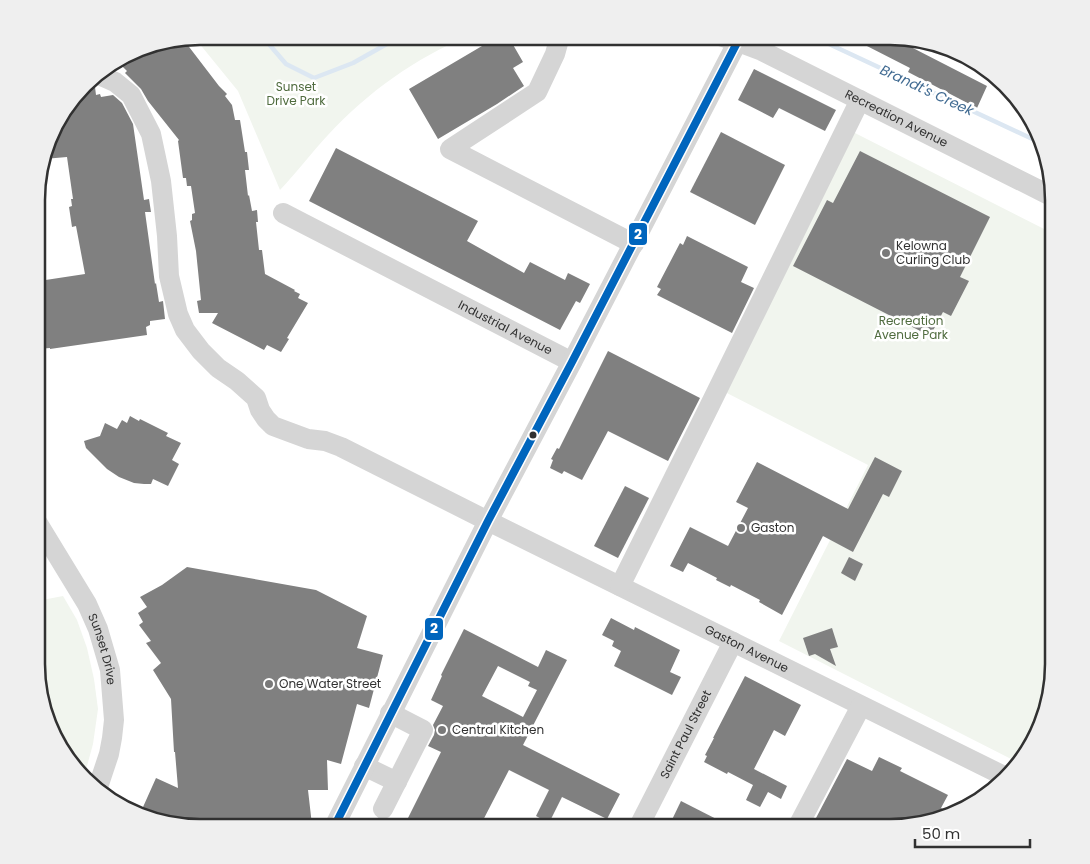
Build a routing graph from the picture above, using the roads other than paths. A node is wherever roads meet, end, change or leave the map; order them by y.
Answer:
1 (558, 45) edge
2 (730, 45) edge
3 (750, 45) edge
4 (105, 78) edge
5 (860, 100) junction
6 (1045, 193) edge
7 (283, 213) dead end
8 (634, 244) junction
9 (572, 362) junction
10 (488, 521) junction
11 (45, 535) edge
12 (620, 586) junction
13 (733, 642) junction
14 (861, 706) junction
15 (390, 713) junction
16 (364, 766) junction
17 (1000, 774) edge
18 (100, 782) edge
19 (397, 782) junction
20 (383, 810) dead end
21 (338, 819) edge
22 (643, 819) edge
23 (802, 819) edge

1 - 8 street
2 - 8 street
3 - 5 street, Recreation Avenue
4 - 10 street, Gaston Avenue
5 - 6 street, Recreation Avenue
5 - 12 street
7 - 9 street, Industrial Avenue
8 - 9 street
9 - 10 street
10 - 12 street, Gaston Avenue
10 - 15 street
11 - 18 street, Sunset Drive
12 - 13 street, Gaston Avenue
13 - 14 street, Gaston Avenue
13 - 22 street, Saint Paul Street
14 - 17 street, Gaston Avenue
14 - 23 street
15 - 16 street
15 - 19 street
16 - 19 street
16 - 21 street
19 - 20 street

